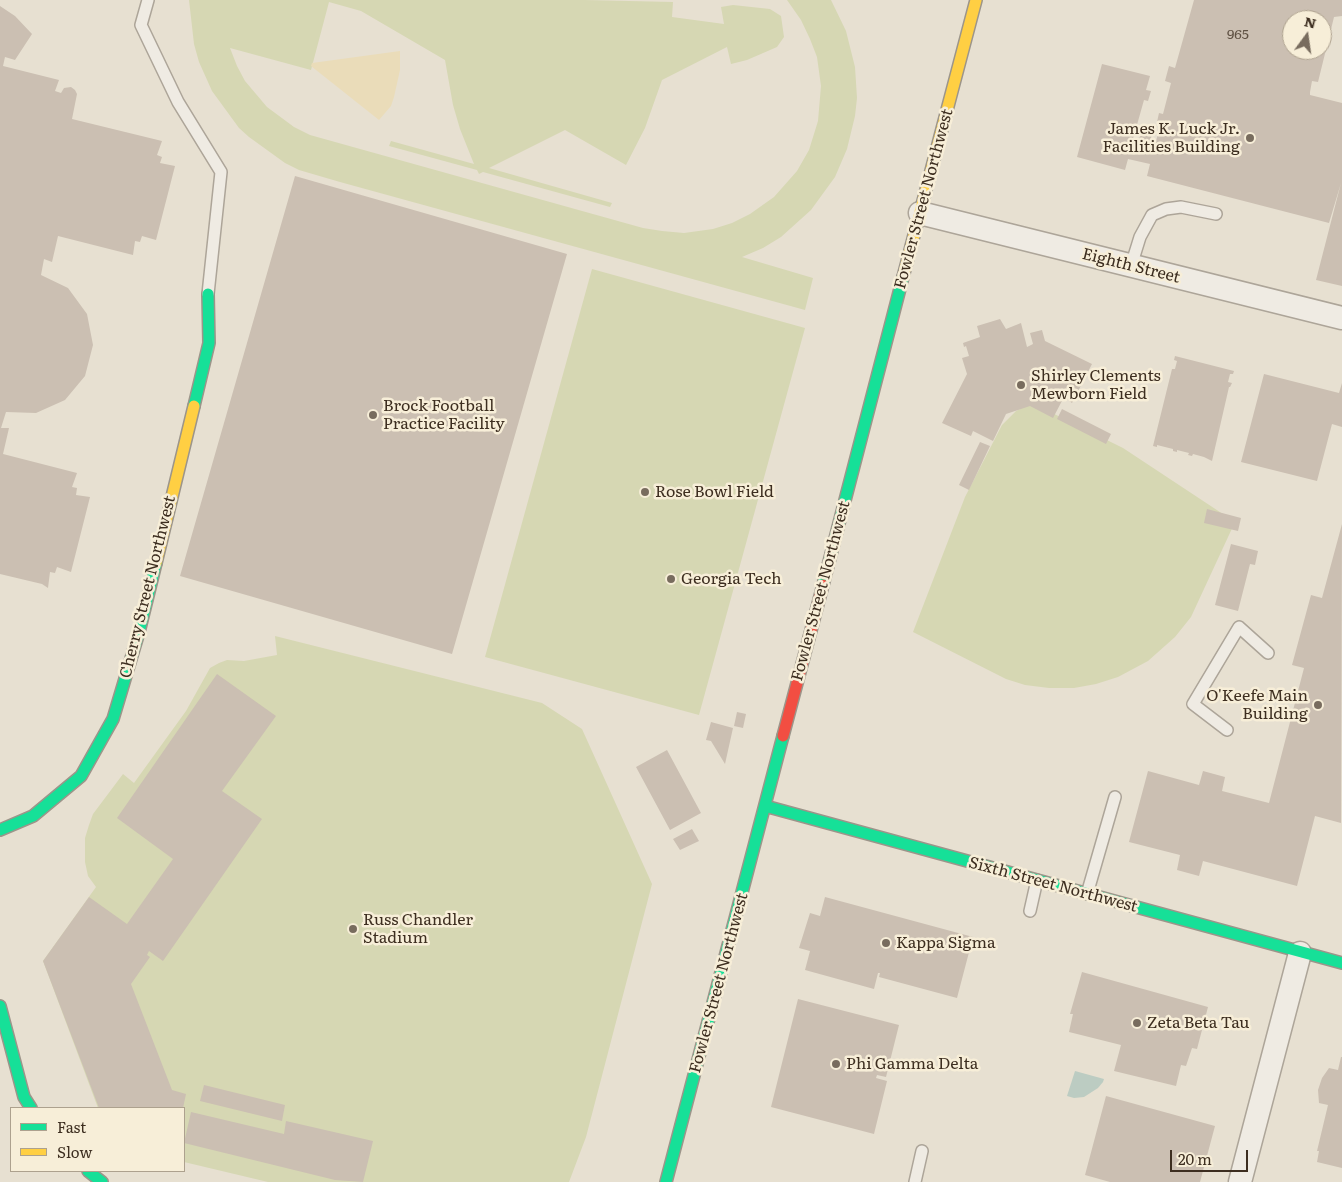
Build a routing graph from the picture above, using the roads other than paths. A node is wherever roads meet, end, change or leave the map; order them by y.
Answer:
1 (148, 0) edge
2 (976, 0) edge
3 (920, 214) junction
4 (1216, 214) dead end
5 (1131, 266) junction
6 (208, 294) joint
7 (1342, 318) edge
8 (1268, 653) dead end
9 (1227, 730) dead end
10 (1114, 797) dead end
11 (765, 806) junction
12 (0, 830) edge
13 (1037, 880) junction
14 (1087, 894) junction
15 (1030, 911) dead end
16 (1300, 953) junction
17 (1342, 964) edge
18 (0, 1006) edge
19 (30, 1107) edge
20 (922, 1151) dead end
21 (89, 1172) edge
22 (102, 1182) edge
23 (666, 1182) edge
24 (914, 1182) edge
25 (1240, 1182) edge

1 - 6 lane
2 - 3 street, Fowler Street Northwest
3 - 5 street, Eighth Street
3 - 11 street, Fowler Street Northwest
4 - 5 lane
5 - 7 street, Eighth Street
6 - 12 street, Cherry Street Northwest
8 - 9 lane
10 - 14 lane
11 - 13 street, Sixth Street Northwest
11 - 23 street, Fowler Street Northwest
13 - 14 street, Sixth Street Northwest
13 - 15 lane
14 - 16 street, Sixth Street Northwest
16 - 17 street, Sixth Street Northwest
16 - 25 street
18 - 19 street
20 - 24 lane
21 - 22 street

